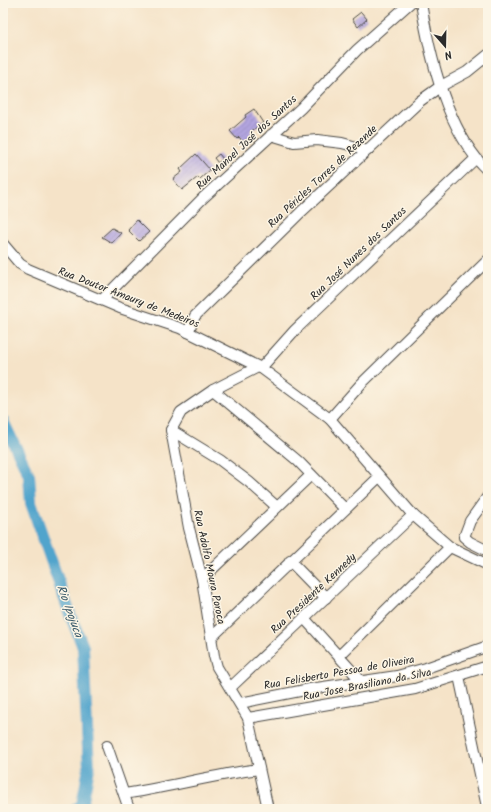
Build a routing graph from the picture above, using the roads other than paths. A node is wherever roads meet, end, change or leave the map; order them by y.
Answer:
1 (410, 3) edge
2 (421, 3) edge
3 (488, 55) edge
4 (441, 86) junction
5 (272, 135) junction
6 (368, 150) junction
7 (475, 159) junction
8 (488, 171) edge
9 (3, 244) edge
10 (488, 260) edge
11 (102, 300) junction
12 (188, 332) junction
13 (259, 368) junction
14 (213, 390) junction
15 (330, 419) junction
16 (171, 430) junction
17 (311, 475) junction
18 (379, 478) junction
19 (488, 496) edge
20 (277, 507) junction
21 (345, 509) junction
22 (413, 515) junction
23 (450, 547) junction
24 (488, 551) edge
25 (290, 562) junction
26 (488, 565) edge
27 (202, 579) junction
28 (326, 598) junction
29 (304, 618) junction
30 (212, 637) junction
31 (488, 646) edge
32 (339, 656) junction
33 (488, 666) edge
34 (459, 676) junction
35 (361, 681) junction
36 (230, 688) junction
37 (240, 704) junction
38 (248, 718) junction
39 (106, 746) dead end
40 (259, 769) junction
41 (124, 794) junction
42 (485, 808) edge
43 (130, 809) edge
44 (268, 809) edge

1 - 5 street, Rua Manoel José dos Santos
2 - 4 street
3 - 4 street, Rua Péricles Torres de Rezende
4 - 6 street, Rua Péricles Torres de Rezende
4 - 7 street
5 - 6 street
5 - 11 street, Rua Manoel José dos Santos
6 - 12 street, Rua Péricles Torres de Rezende
7 - 8 street
7 - 13 street, Rua José Nunes dos Santos
9 - 11 street, Rua Doutor Amaury de Medeiros
10 - 15 street
11 - 12 street, Rua Doutor Amaury de Medeiros
12 - 13 street, Rua Doutor Amaury de Medeiros
13 - 14 street
13 - 15 street, Rua Doutor Amaury de Medeiros
14 - 16 street
14 - 17 street
15 - 18 street, Rua Doutor Amaury de Medeiros
16 - 20 street
16 - 27 street, Rua Adolfo Moura Poroca
17 - 20 street
17 - 21 street
18 - 21 street
18 - 22 street, Rua Doutor Amaury de Medeiros
19 - 24 street
20 - 27 street
21 - 25 street
22 - 23 street, Rua Doutor Amaury de Medeiros
22 - 28 street, Rua Presidente Kennedy
23 - 26 street, Rua Doutor Amaury de Medeiros
23 - 32 street
25 - 28 street
25 - 30 street
27 - 30 street, Rua Adolfo Moura Poroca
28 - 29 street, Rua Presidente Kennedy
29 - 32 street
29 - 36 street, Rua Presidente Kennedy
30 - 36 street, Rua Adolfo Moura Poroca
31 - 35 street, Rua Felisberto Pessoa de Oliveira
32 - 35 street
33 - 34 street, Rua Jose Brasiliano da Silva
34 - 38 street, Rua Jose Brasiliano da Silva
34 - 42 street
35 - 37 street, Rua Felisberto Pessoa de Oliveira
36 - 37 street, Rua Adolfo Moura Poroca
37 - 38 street, Rua Adolfo Moura Poroca
38 - 40 street, Rua Adolfo Moura Poroca
39 - 41 street
40 - 41 street
40 - 44 street, Rua Adolfo Moura Poroca
41 - 43 street

